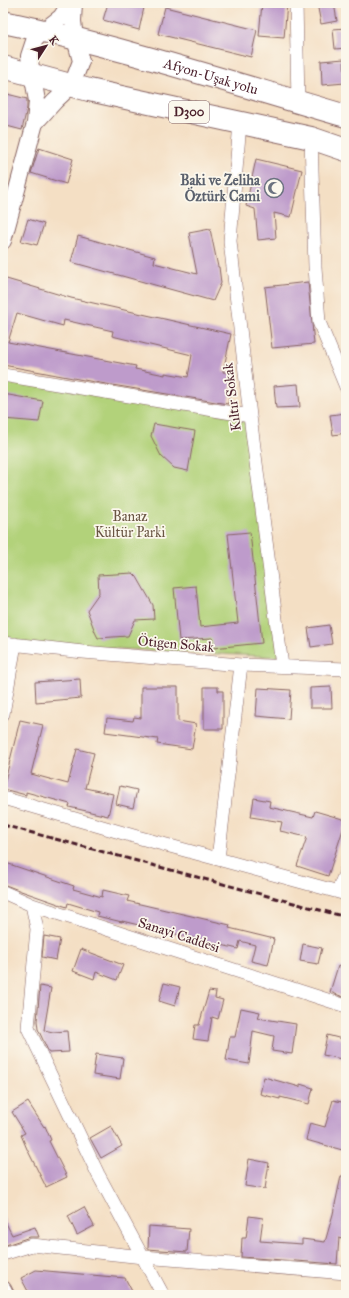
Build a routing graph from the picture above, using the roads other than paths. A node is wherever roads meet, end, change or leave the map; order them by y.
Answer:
1 (70, 3) edge
2 (74, 3) edge
3 (296, 3) edge
4 (3, 22) edge
5 (42, 31) junction
6 (75, 39) junction
7 (3, 67) edge
8 (32, 75) junction
9 (72, 85) junction
10 (298, 102) junction
11 (346, 116) edge
12 (35, 123) junction
13 (240, 123) junction
14 (310, 138) junction
15 (346, 150) edge
16 (3, 241) edge
17 (3, 375) edge
18 (346, 387) edge
19 (250, 416) junction
20 (9, 644) edge
21 (241, 665) junction
22 (282, 666) junction
23 (346, 669) edge
24 (3, 714) edge
25 (3, 798) edge
26 (218, 859) junction
27 (346, 871) edge
28 (3, 892) edge
29 (342, 893) edge
30 (32, 905) junction
31 (346, 1006) edge
32 (3, 1254) edge
33 (143, 1257) junction
34 (346, 1273) edge
35 (3, 1289) edge
36 (6, 1295) edge
37 (163, 1295) edge

1 - 5 street
2 - 6 street
3 - 10 street
4 - 5 highway
5 - 6 highway
5 - 8 street
6 - 9 street
6 - 10 highway, Afyon-Uşak yolu
7 - 8 highway, D300
8 - 9 highway, D300
8 - 12 street
9 - 12 street
9 - 13 highway, D300
10 - 11 highway, Afyon-Uşak yolu
12 - 16 street
13 - 14 highway, D300
13 - 19 street, Kıltır Sokak
14 - 15 highway, D300
14 - 18 street
17 - 19 street
19 - 22 street, Kıltır Sokak
20 - 21 street, Ötigen Sokak
20 - 24 street
21 - 22 street, Ötigen Sokak
21 - 26 street
22 - 23 street, Ötigen Sokak
25 - 26 street
26 - 29 street
27 - 29 street
28 - 30 street, Sanayi Caddesi
30 - 31 street, Sanayi Caddesi
30 - 33 street
32 - 33 street
33 - 34 street
33 - 37 street
35 - 36 street

